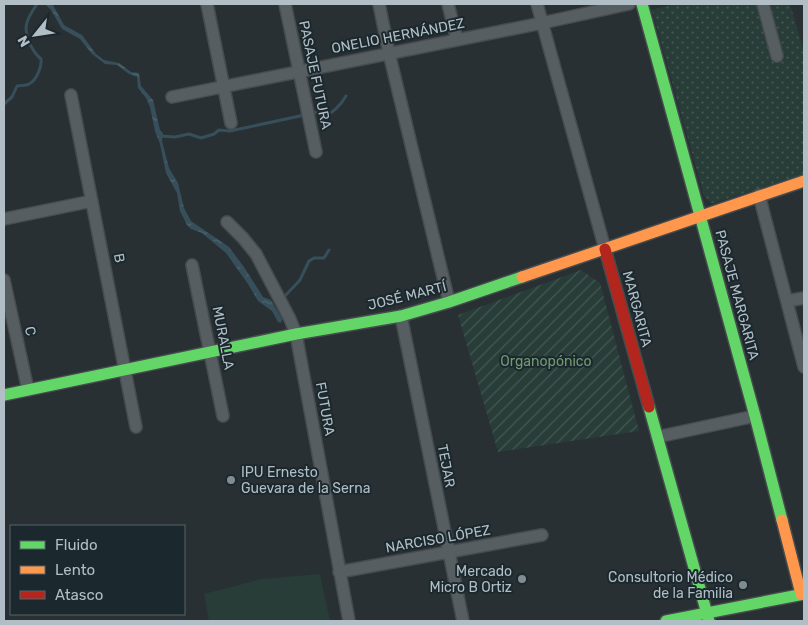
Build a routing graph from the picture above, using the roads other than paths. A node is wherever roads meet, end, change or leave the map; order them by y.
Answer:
1 (206, 4) edge
2 (286, 4) edge
3 (379, 4) edge
4 (448, 4) edge
5 (537, 4) edge
6 (629, 4) edge
7 (642, 4) edge
8 (763, 4) edge
9 (542, 23) junction
10 (457, 40) junction
11 (389, 53) junction
12 (778, 56) dead end
13 (299, 72) junction
14 (224, 88) junction
15 (71, 95) dead end
16 (172, 97) dead end
17 (231, 123) dead end
18 (316, 152) dead end
19 (804, 181) edge
20 (759, 195) junction
21 (92, 201) junction
22 (700, 216) junction
23 (4, 219) edge
24 (227, 222) dead end
25 (605, 249) junction
26 (192, 265) dead end
27 (4, 280) edge
28 (804, 298) edge
29 (788, 301) junction
30 (449, 302) junction
31 (402, 316) junction
32 (296, 334) junction
33 (210, 352) junction
34 (804, 367) edge
35 (125, 369) junction
36 (28, 390) junction
37 (4, 395) edge
38 (223, 416) dead end
39 (755, 416) junction
40 (136, 427) dead end
41 (656, 437) junction
42 (542, 535) dead end
43 (448, 552) junction
44 (339, 572) junction
45 (803, 594) edge
46 (708, 617) edge
47 (349, 621) edge
48 (463, 621) edge
49 (666, 621) edge

1 - 14 street
2 - 13 street, PASAJE FUTURA
3 - 11 street
4 - 10 street
5 - 9 street, MARGARITA
6 - 9 street, ONELIO HERNÁNDEZ
7 - 22 street, PASAJE MARGARITA
8 - 12 street
9 - 10 street, ONELIO HERNÁNDEZ
9 - 25 street, MARGARITA
10 - 11 street, ONELIO HERNÁNDEZ
11 - 13 street, ONELIO HERNÁNDEZ
11 - 30 street
13 - 14 street, ONELIO HERNÁNDEZ
13 - 18 street, PASAJE FUTURA
14 - 16 street, ONELIO HERNÁNDEZ
14 - 17 street
15 - 21 street, B
19 - 20 street, JOSÉ MARTÍ
20 - 22 street, JOSÉ MARTÍ
20 - 29 street
21 - 23 street
21 - 35 street, B
22 - 25 street, JOSÉ MARTÍ
22 - 39 street, PASAJE MARGARITA
24 - 32 street, FUTURA
25 - 30 street, JOSÉ MARTÍ
25 - 41 street, MARGARITA
26 - 33 street, MURALLA
27 - 36 street, C
28 - 29 street
29 - 34 street
30 - 31 street, JOSÉ MARTÍ
31 - 32 street, JOSÉ MARTÍ
31 - 43 street, TEJAR
32 - 33 street, JOSÉ MARTÍ
32 - 44 street, FUTURA
33 - 35 street, JOSÉ MARTÍ
33 - 38 street, MURALLA
35 - 36 street, JOSÉ MARTÍ
35 - 40 street, B
36 - 37 street, JOSÉ MARTÍ
39 - 41 street
39 - 45 street, PASAJE MARGARITA
41 - 46 street, MARGARITA
42 - 43 street, NARCISO LÓPEZ
43 - 44 street, NARCISO LÓPEZ
43 - 48 street, TEJAR
44 - 47 street, FUTURA
45 - 46 street
46 - 49 street

